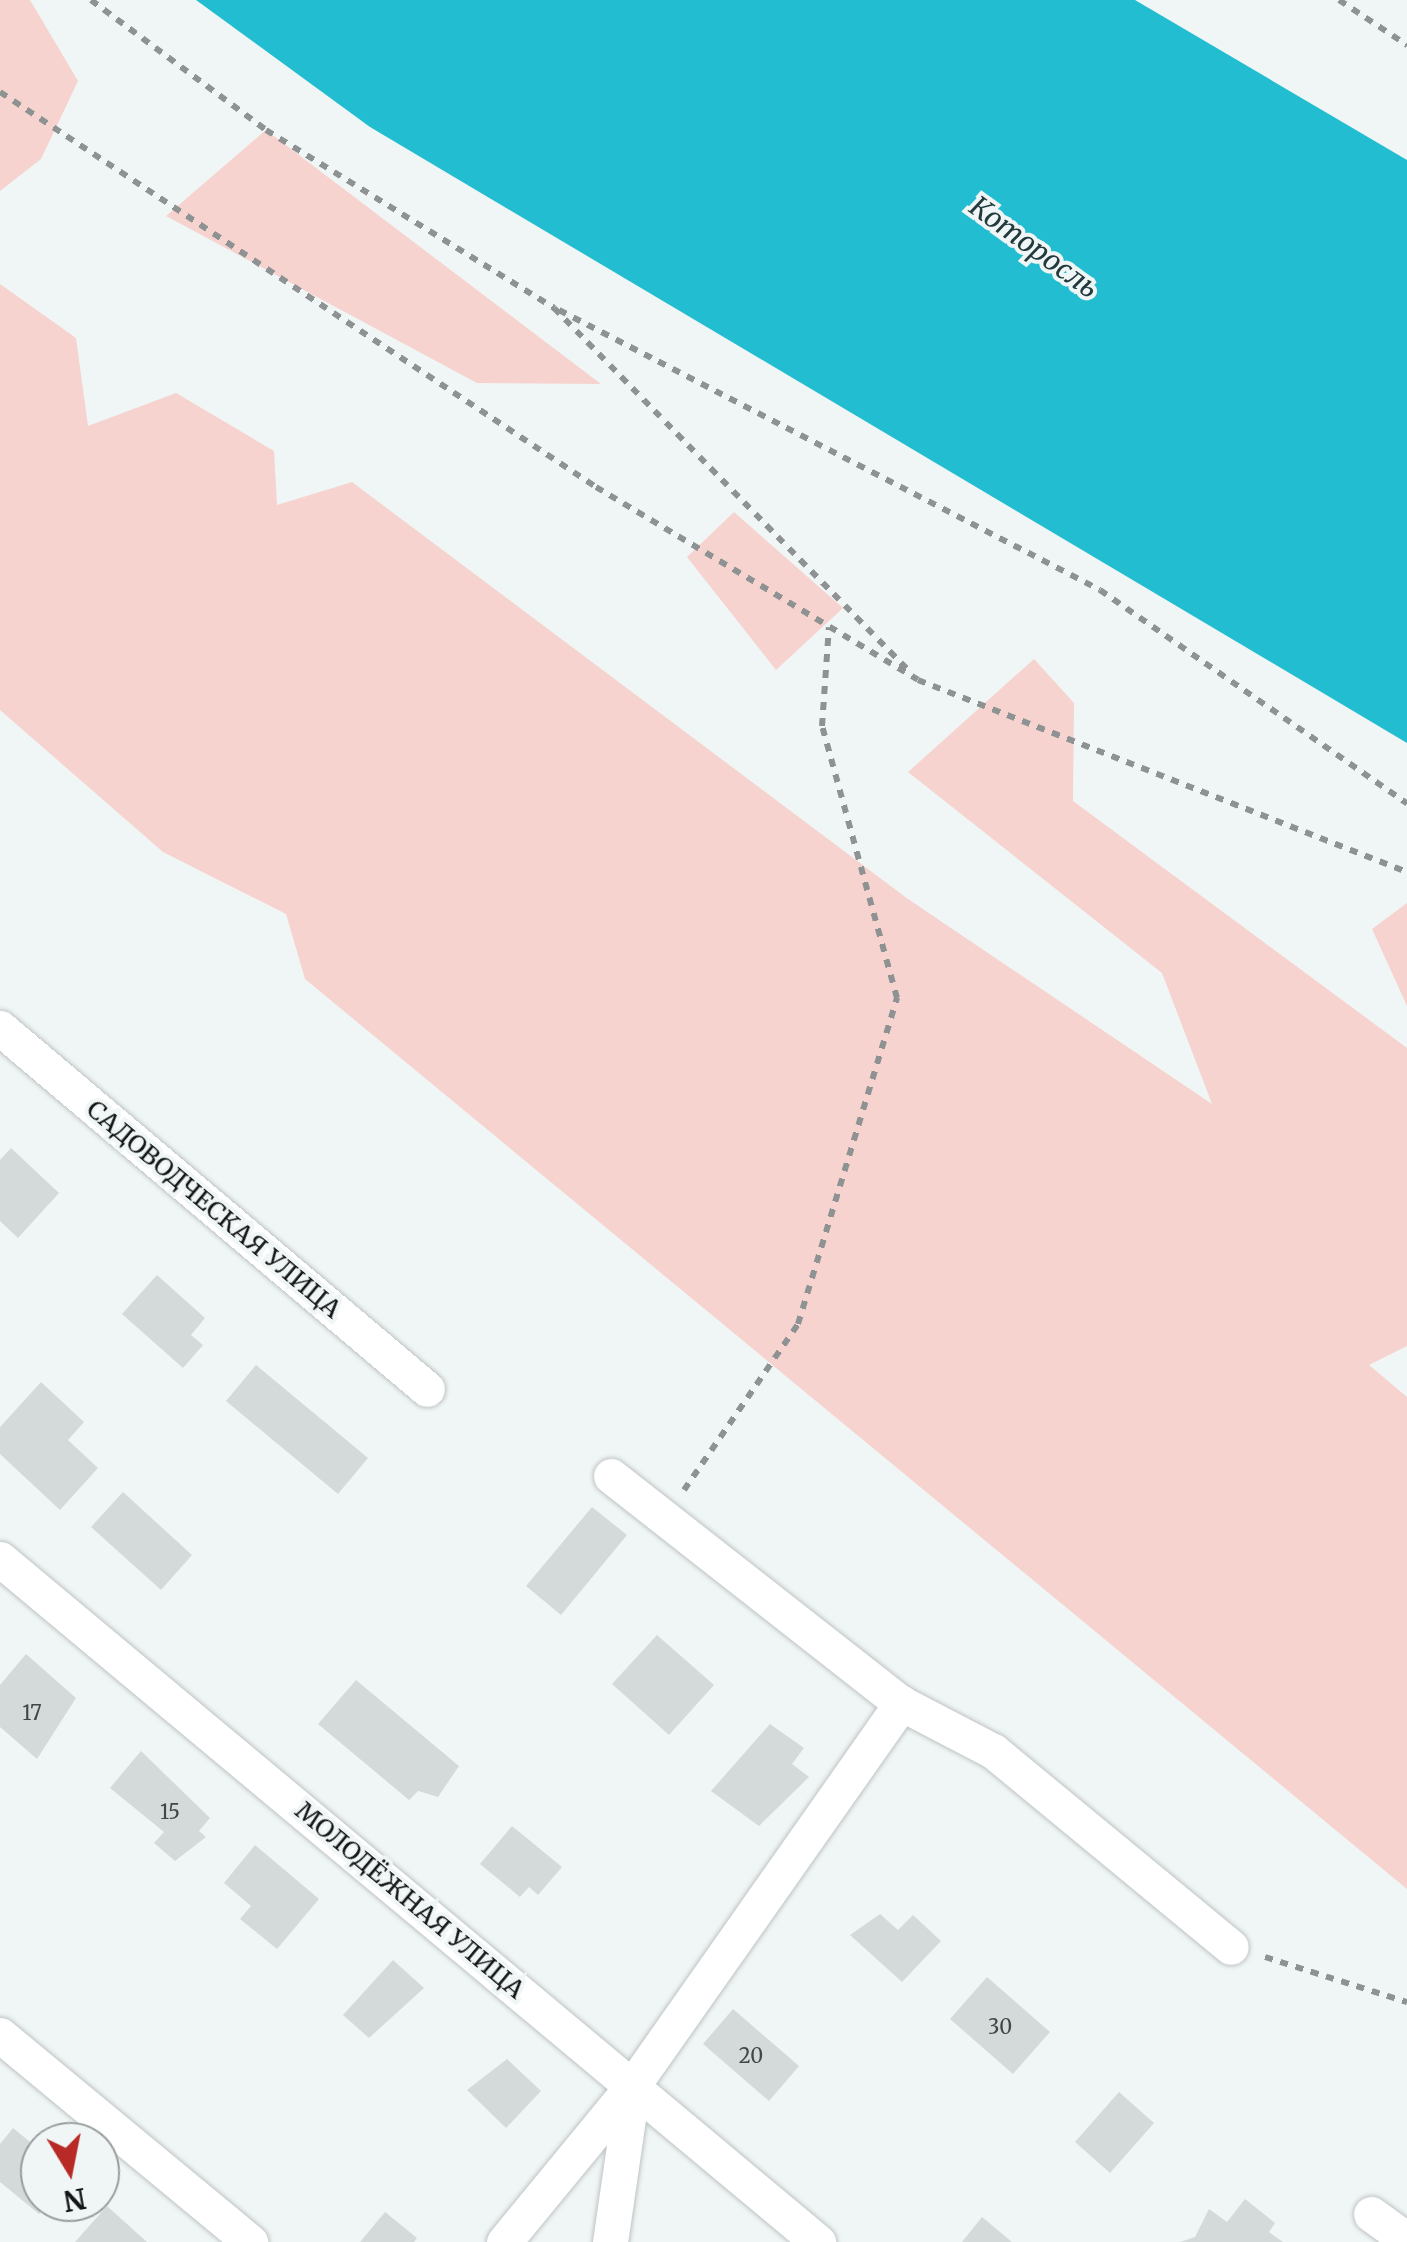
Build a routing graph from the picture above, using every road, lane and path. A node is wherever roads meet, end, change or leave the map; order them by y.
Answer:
1 (91, 0) edge
2 (1339, 0) edge
3 (1407, 45) edge
4 (0, 92) edge
5 (554, 308) junction
6 (829, 626) junction
7 (918, 680) junction
8 (1407, 802) edge
9 (1407, 872) edge
10 (0, 1028) edge
11 (428, 1389) dead end
12 (611, 1476) dead end
13 (665, 1519) junction
14 (0, 1559) edge
15 (901, 1703) junction
16 (1231, 1946) joint
17 (1407, 2002) edge
18 (0, 2036) edge
19 (633, 2086) junction
20 (1371, 2214) dead end
21 (1407, 2240) edge
22 (250, 2242) edge
23 (504, 2242) edge
24 (610, 2242) edge
25 (818, 2242) edge

1 - 5 path
2 - 3 path
4 - 6 path
5 - 7 path
5 - 8 path
6 - 7 path
6 - 13 path
7 - 9 path
10 - 11 street, САДОВОДЧЕСКАЯ УЛИЦА
12 - 13 street
13 - 15 street
14 - 19 street, МОЛОДЁЖНАЯ УЛИЦА
15 - 16 street
15 - 19 street
16 - 17 path
18 - 22 street
19 - 23 street
19 - 24 street
19 - 25 street, МОЛОДЁЖНАЯ УЛИЦА
20 - 21 street

